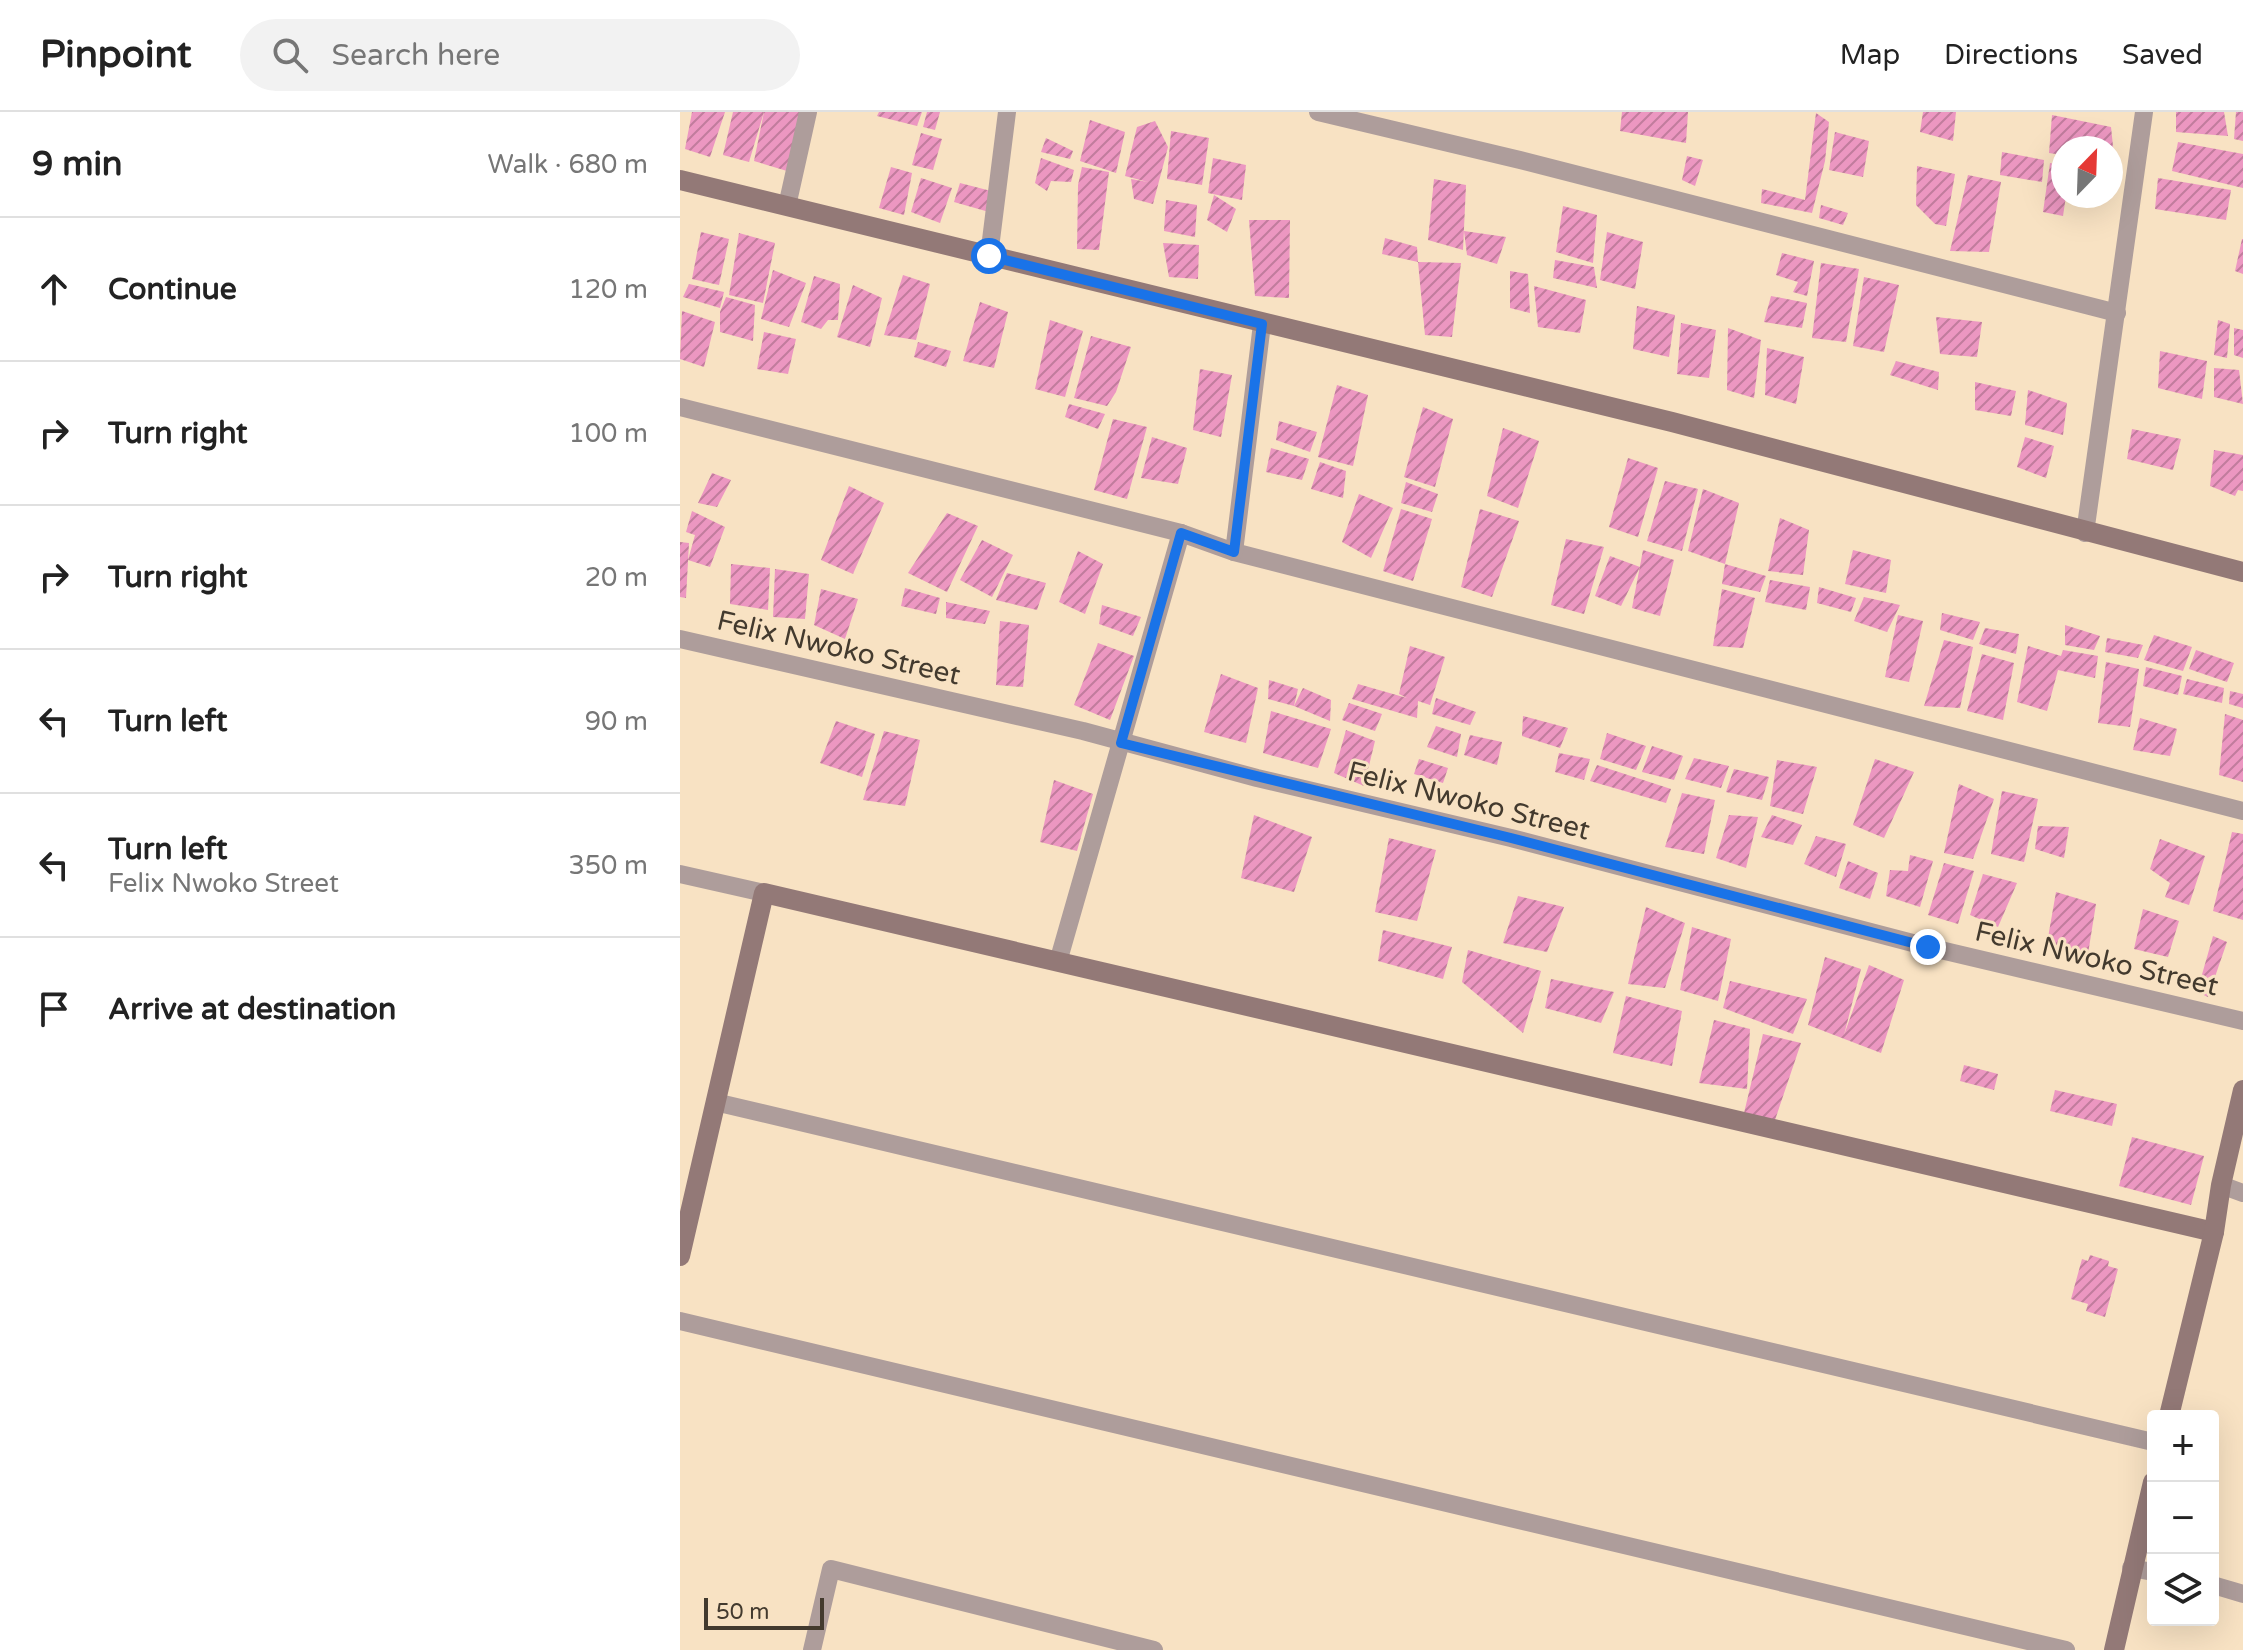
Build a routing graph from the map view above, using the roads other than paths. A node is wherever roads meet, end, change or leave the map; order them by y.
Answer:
1 (808, 112) edge
2 (1007, 112) edge
3 (1318, 112) edge
4 (2144, 112) edge
5 (680, 180) edge
6 (787, 206) junction
7 (989, 256) junction
8 (2117, 313) junction
9 (1262, 324) junction
10 (680, 407) edge
11 (1181, 533) junction
12 (2085, 533) junction
13 (1234, 552) junction
14 (2243, 572) edge
15 (680, 639) edge
16 (1121, 743) junction
17 (2243, 811) edge
18 (680, 874) edge
19 (764, 893) junction
20 (1058, 962) junction
21 (2243, 1021) edge
22 (2243, 1090) edge
23 (715, 1102) junction
24 (2221, 1185) junction
25 (2243, 1193) edge
26 (2214, 1232) junction
27 (680, 1256) edge
28 (680, 1321) edge
29 (2170, 1410) edge
30 (2147, 1441) edge
31 (2147, 1505) edge
32 (2131, 1568) junction
33 (2147, 1571) edge
34 (2219, 1587) edge
35 (2243, 1594) edge
36 (812, 1650) edge
37 (1154, 1650) edge
38 (2066, 1650) edge
39 (2114, 1650) edge

1 - 6 street
2 - 7 street
3 - 8 street
4 - 8 street
5 - 6 street
6 - 7 street
7 - 9 street
8 - 12 street
9 - 12 street
9 - 13 street
10 - 11 street
11 - 13 street
11 - 16 street
12 - 14 street
13 - 17 street
15 - 16 street, Felix Nwoko Street
16 - 20 street
16 - 21 street, Felix Nwoko Street
18 - 19 street
19 - 20 street
19 - 23 street
20 - 26 street
22 - 24 street
23 - 27 street
23 - 30 street
24 - 25 street
24 - 26 street
26 - 29 street
28 - 38 street
31 - 32 street
32 - 33 street
32 - 39 street
34 - 35 street
36 - 37 street

